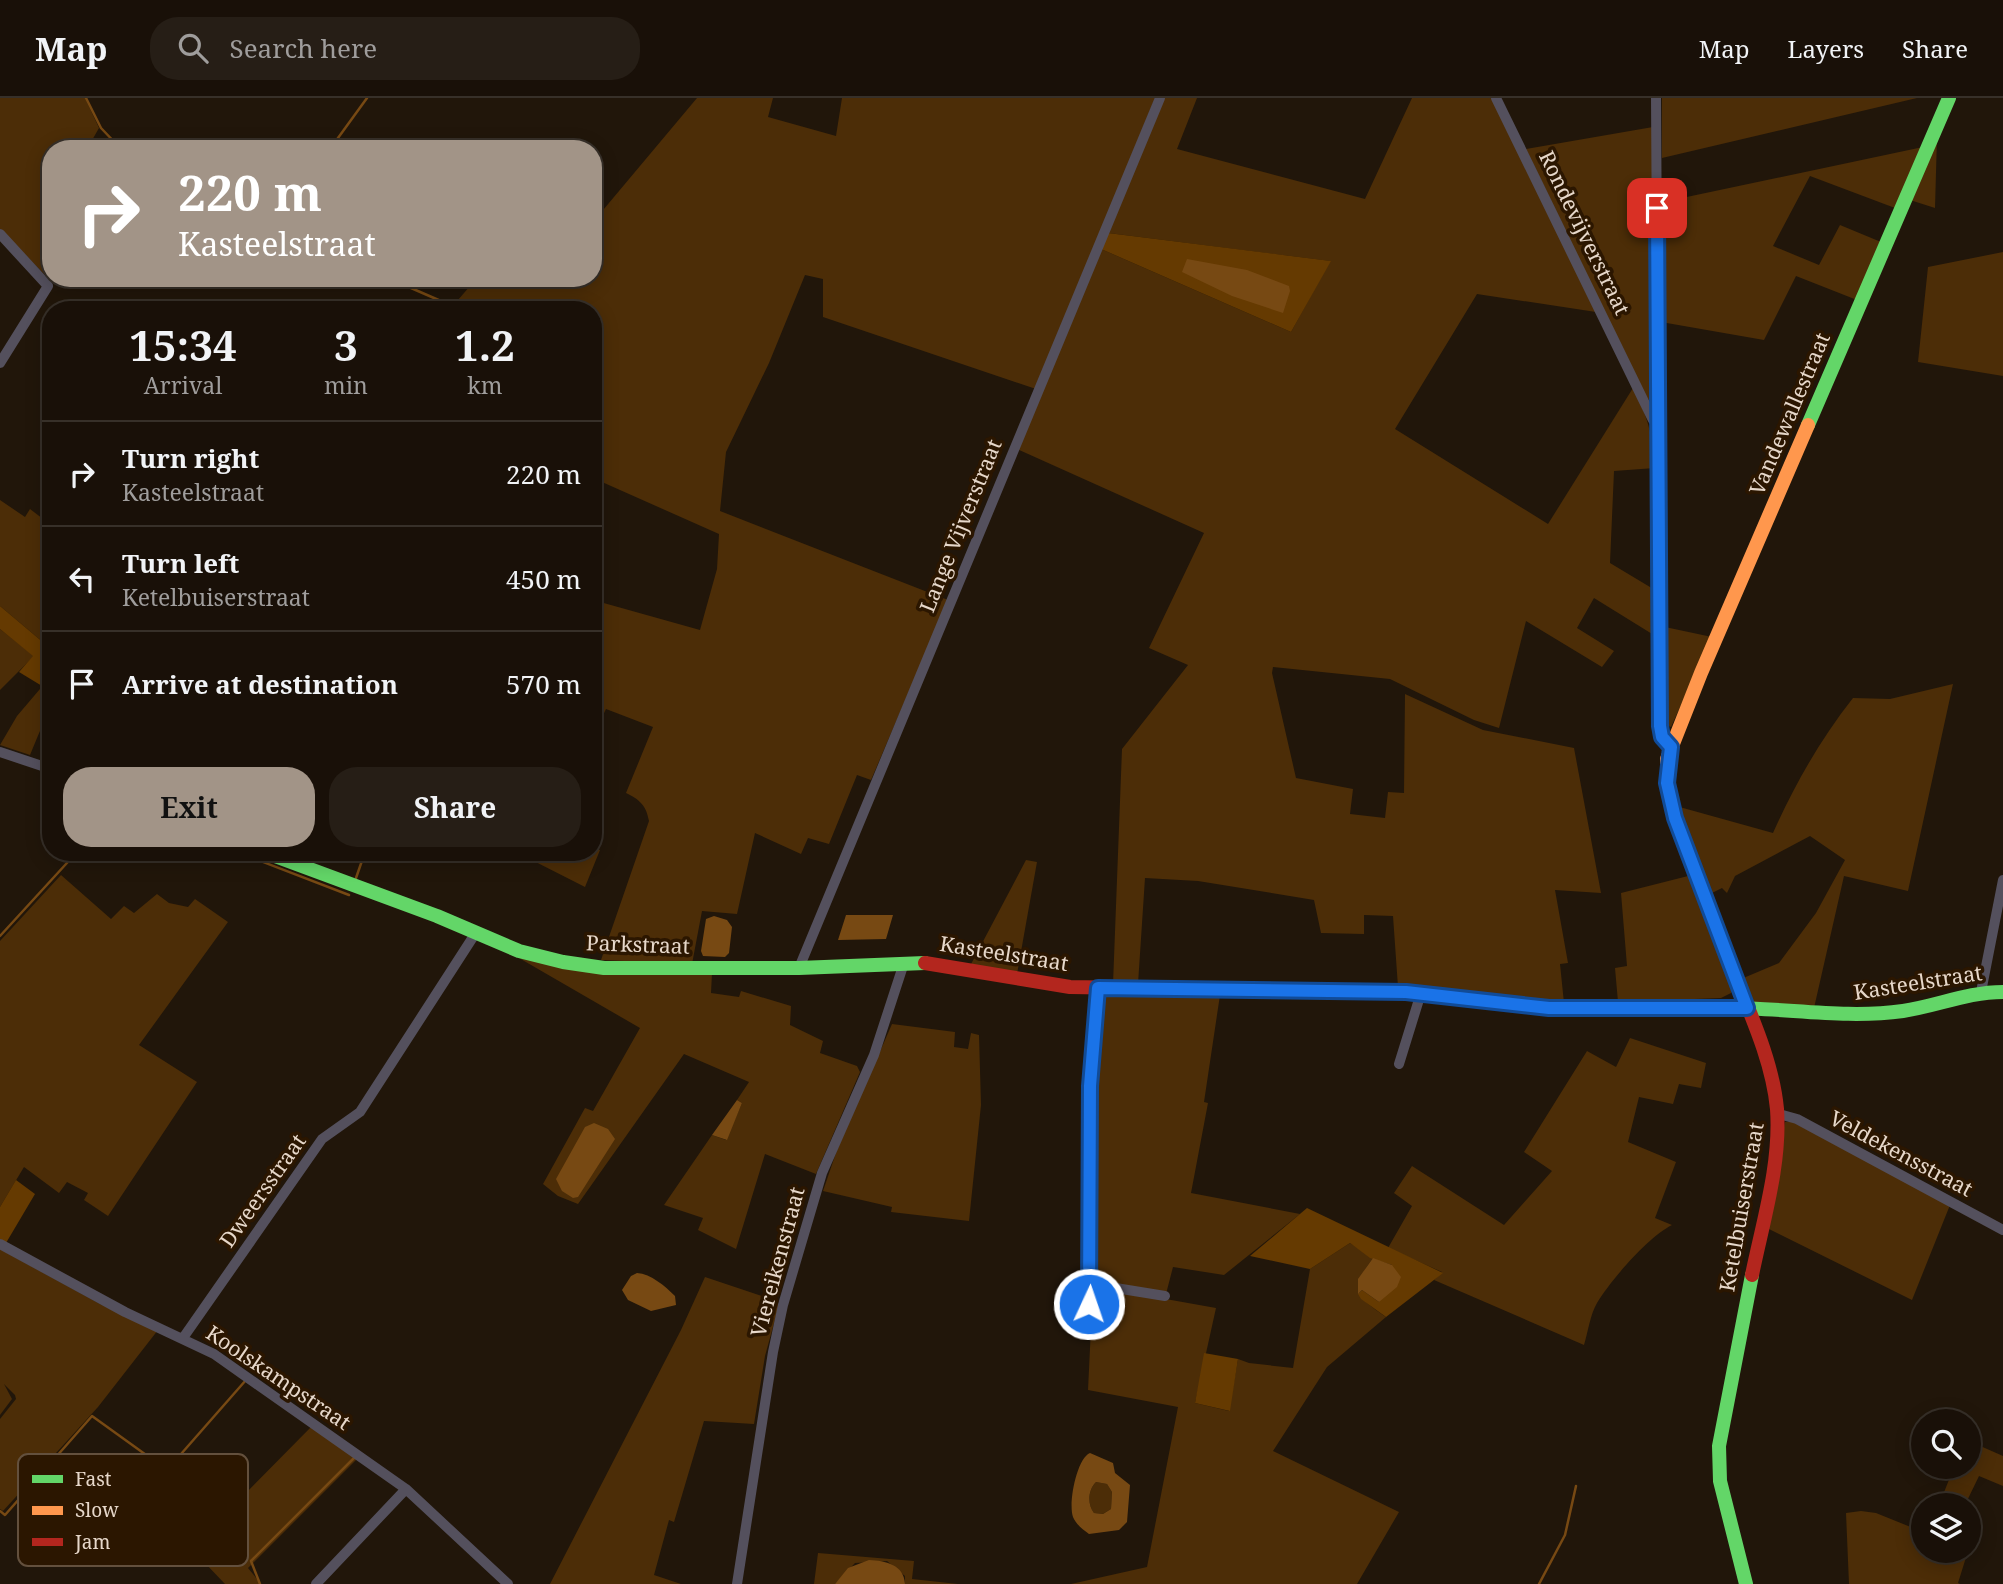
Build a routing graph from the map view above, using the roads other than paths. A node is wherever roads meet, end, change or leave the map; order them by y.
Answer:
1 (1160, 98) edge
2 (1496, 98) edge
3 (1656, 98) edge
4 (1949, 98) edge
5 (0, 234) edge
6 (42, 274) edge
7 (48, 287) edge
8 (0, 363) edge
9 (1657, 421) junction
10 (1671, 747) junction
11 (0, 752) edge
12 (42, 766) edge
13 (288, 861) edge
14 (2003, 880) edge
15 (474, 934) junction
16 (904, 963) junction
17 (799, 968) junction
18 (1098, 988) junction
19 (1981, 992) junction
20 (2003, 992) edge
21 (1420, 993) junction
22 (1747, 1008) junction
23 (1399, 1064) dead end
24 (1779, 1114) junction
25 (2003, 1230) edge
26 (0, 1244) edge
27 (1091, 1284) junction
28 (1165, 1296) dead end
29 (1089, 1304) dead end
30 (183, 1338) junction
31 (406, 1489) junction
32 (316, 1584) edge
33 (508, 1584) edge
34 (737, 1584) edge
35 (1746, 1584) edge

1 - 17 street, Lange Vijverstraat
2 - 9 street, Rondevijverstraat
3 - 9 street, Ketelbuiserstraat
4 - 10 street, Vandewallestraat
5 - 6 street
7 - 8 street
9 - 10 street, Ketelbuiserstraat
10 - 22 street, Ketelbuiserstraat
11 - 12 street
13 - 15 street, Parkstraat
14 - 19 street
15 - 17 street, Parkstraat
15 - 30 street, Dweersstraat
16 - 17 street, Parkstraat
16 - 18 street, Kasteelstraat
16 - 34 street, Viereikenstraat
18 - 21 street, Kasteelstraat
18 - 27 street
19 - 20 street, Kasteelstraat
19 - 22 street, Kasteelstraat
21 - 22 street, Kasteelstraat
21 - 23 street
22 - 24 street, Ketelbuiserstraat
24 - 25 street, Veldekensstraat
24 - 35 street, Ketelbuiserstraat
26 - 30 street, Koolskampstraat
27 - 28 street
27 - 29 street
30 - 31 street, Koolskampstraat
31 - 32 street
31 - 33 street, Koolskampstraat

